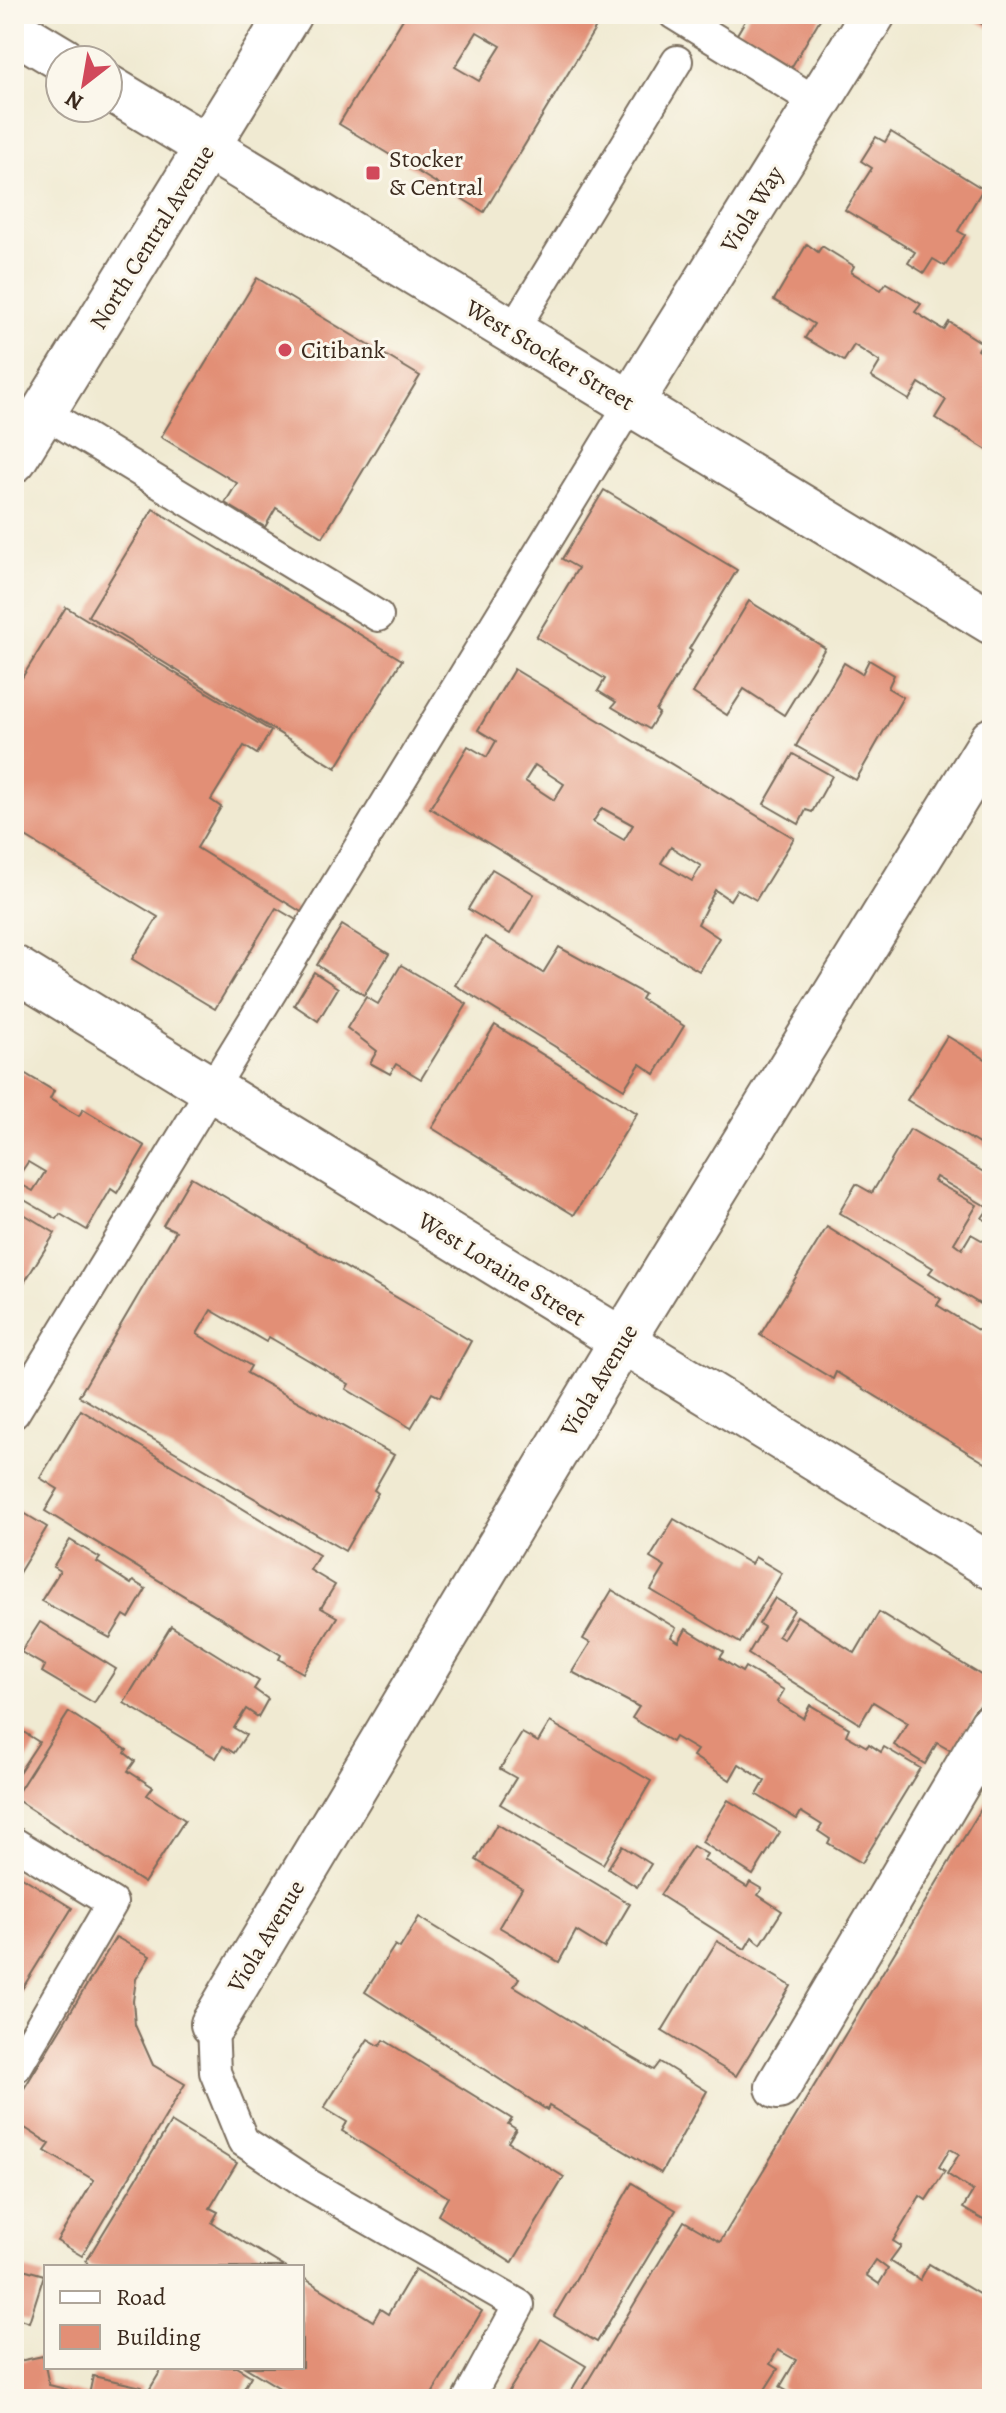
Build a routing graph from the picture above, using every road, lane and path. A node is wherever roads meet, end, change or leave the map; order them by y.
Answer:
1 (289, 14) edge
2 (674, 14) edge
3 (873, 14) edge
4 (14, 30) edge
5 (44, 48) edge
6 (677, 61) dead end
7 (124, 97) edge
8 (818, 103) junction
9 (207, 148) junction
10 (512, 332) junction
11 (630, 404) junction
12 (43, 412) junction
13 (14, 460) edge
14 (378, 616) dead end
15 (992, 622) edge
16 (992, 740) edge
17 (14, 968) edge
18 (210, 1088) junction
19 (622, 1341) junction
20 (14, 1413) edge
21 (992, 1567) edge
22 (992, 1725) edge
23 (14, 1843) edge
24 (213, 2024) joint
25 (17, 2066) dead end
26 (778, 2087) dead end
27 (468, 2399) edge

1 - 9 street, North Central Avenue
2 - 8 lane
3 - 8 street, Viola Way
4 - 5 street
6 - 10 lane
7 - 9 street, West Stocker Street
8 - 11 street, Viola Way
9 - 10 street, West Stocker Street
9 - 12 street, North Central Avenue
10 - 11 street, West Stocker Street
11 - 15 street, West Stocker Street
11 - 18 lane
12 - 13 street, North Central Avenue
12 - 14 lane
16 - 19 street, Viola Avenue
17 - 18 street, West Loraine Street
18 - 19 street, West Loraine Street
18 - 20 lane
19 - 21 street, West Loraine Street
19 - 24 street, Viola Avenue
22 - 26 street
23 - 25 lane
24 - 27 lane

